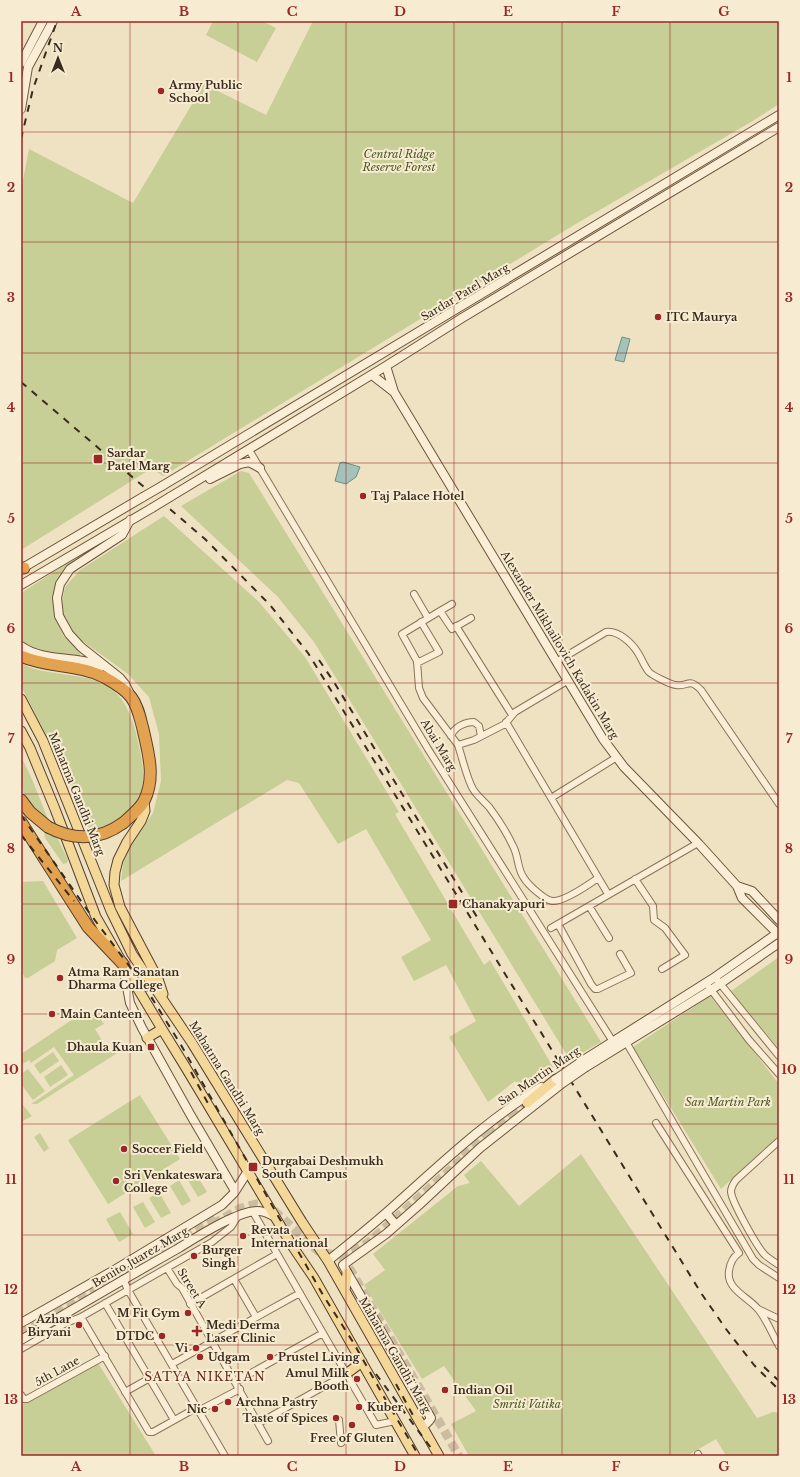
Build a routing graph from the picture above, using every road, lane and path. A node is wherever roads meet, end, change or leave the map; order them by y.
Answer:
1 (43, 21) edge
2 (53, 21) edge
3 (21, 64) edge
4 (21, 109) edge
5 (779, 115) edge
6 (779, 127) edge
7 (386, 366) junction
8 (372, 374) junction
9 (394, 392) junction
10 (249, 450) junction
11 (260, 468) junction
12 (172, 496) junction
13 (130, 520) junction
14 (22, 568) edge
15 (21, 585) edge
16 (414, 594) dead end
17 (452, 604) dead end
18 (440, 611) junction
19 (428, 618) junction
20 (471, 618) dead end
21 (421, 622) junction
22 (456, 626) junction
23 (21, 646) edge
24 (21, 656) edge
25 (556, 662) junction
26 (417, 663) junction
27 (114, 674) junction
28 (567, 681) junction
29 (131, 697) junction
30 (21, 699) edge
31 (512, 715) junction
32 (506, 722) junction
33 (21, 731) edge
34 (451, 736) junction
35 (481, 736) junction
36 (458, 745) junction
37 (616, 757) junction
38 (551, 798) junction
39 (21, 800) edge
40 (144, 802) junction
41 (779, 804) edge
42 (21, 822) edge
43 (698, 843) junction
44 (598, 878) junction
45 (636, 879) junction
46 (737, 886) junction
47 (608, 894) junction
48 (589, 906) junction
49 (779, 920) edge
50 (558, 924) junction
51 (551, 928) dead end
52 (778, 933) edge
53 (609, 938) dead end
54 (779, 943) edge
55 (620, 954) dead end
56 (123, 964) junction
57 (662, 969) dead end
58 (715, 977) junction
59 (706, 982) junction
60 (721, 984) junction
61 (711, 990) junction
62 (166, 1005) junction
63 (162, 1029) junction
64 (147, 1038) junction
65 (626, 1042) junction
66 (615, 1044) junction
67 (779, 1056) edge
68 (779, 1074) edge
69 (558, 1082) junction
70 (528, 1104) tunnel mouth
71 (656, 1123) dead end
72 (779, 1141) edge
73 (248, 1171) junction
74 (235, 1191) junction
75 (253, 1212) junction
76 (386, 1213) junction
77 (238, 1216) junction
78 (275, 1217) junction
79 (396, 1225) junction
80 (208, 1231) junction
81 (212, 1242) junction
82 (747, 1249) junction
83 (739, 1253) junction
84 (277, 1254) junction
85 (328, 1261) junction
86 (779, 1265) edge
87 (167, 1268) junction
88 (345, 1269) junction
89 (779, 1278) edge
90 (123, 1279) junction
91 (234, 1279) junction
92 (128, 1290) junction
93 (345, 1291) junction
94 (300, 1293) junction
95 (105, 1303) junction
96 (190, 1304) junction
97 (758, 1309) junction
98 (256, 1317) junction
99 (81, 1318) junction
100 (779, 1319) edge
101 (21, 1324) edge
102 (323, 1333) junction
103 (21, 1340) edge
104 (212, 1342) junction
105 (779, 1346) edge
106 (21, 1349) edge
107 (105, 1356) junction
108 (362, 1362) junction
109 (172, 1364) junction
110 (346, 1374) junction
111 (150, 1378) junction
112 (235, 1382) junction
113 (240, 1389) junction
114 (125, 1392) junction
115 (21, 1395) edge
116 (197, 1410) junction
117 (174, 1420) junction
118 (339, 1420) dead end
119 (396, 1421) junction
120 (259, 1423) junction
121 (423, 1427) junction
122 (268, 1441) dead end
123 (341, 1443) dead end
124 (225, 1456) edge
125 (415, 1456) edge
126 (439, 1456) edge

1 - 3 street
2 - 4 street
5 - 14 street, Sardar Patel Marg, bridge
6 - 7 street, Sardar Patel Marg
7 - 8 street, Sardar Patel Marg
7 - 9 street
8 - 9 street
8 - 10 street, Sardar Patel Marg
9 - 25 street, Alexander Mikhailovich Kadakin Marg
10 - 11 street, Abai Marg
10 - 12 street, Sardar Patel Marg
11 - 12 street
11 - 66 street, Abai Marg
12 - 13 street, bridge
13 - 15 street
13 - 27 street
16 - 19 street
17 - 18 street
18 - 19 street
18 - 22 street
19 - 21 street
20 - 22 street
21 - 26 street
21 - 26 street
22 - 31 street
23 - 27 street
24 - 29 highway
25 - 28 street, Alexander Mikhailovich Kadakin Marg
25 - 41 street
26 - 34 street
27 - 29 street
28 - 31 street
28 - 37 street, Alexander Mikhailovich Kadakin Marg
29 - 40 highway
30 - 62 main road, Mahatma Gandhi Marg
31 - 32 street
32 - 35 street
32 - 38 street
33 - 56 main road
34 - 35 street
34 - 36 street
35 - 36 street
36 - 44 street
37 - 38 street
37 - 43 street, Alexander Mikhailovich Kadakin Marg
38 - 44 street
39 - 40 highway, bridge
40 - 62 main road
42 - 56 highway
43 - 45 street
43 - 46 street, Alexander Mikhailovich Kadakin Marg
44 - 47 street
45 - 47 street
45 - 57 street
46 - 49 street
46 - 52 street
47 - 48 street
48 - 50 street
48 - 53 street
50 - 51 street
50 - 55 street
52 - 58 street, San Martin Marg
54 - 60 street, San Martin Marg
56 - 63 main road
56 - 64 street
58 - 59 street, San Martin Marg
58 - 60 street
59 - 61 street
59 - 66 street, San Martin Marg
60 - 61 street, San Martin Marg
60 - 67 street
61 - 65 street, San Martin Marg
61 - 68 street
62 - 85 main road, Mahatma Gandhi Marg
63 - 64 main road
63 - 73 main road
64 - 74 street
65 - 66 street, San Martin Marg
65 - 82 street
66 - 69 street, San Martin Marg, bridge
69 - 70 main road
69 - 76 street, San Martin Marg
69 - 79 street, San Martin Marg
71 - 83 street
72 - 86 street
73 - 74 street, Benito Juarez Marg
73 - 78 main road
74 - 101 street, Benito Juarez Marg
75 - 77 street, Benito Juarez Marg
75 - 78 street, Benito Juarez Marg
75 - 84 street
76 - 79 street
76 - 85 street, San Martin Marg
77 - 80 street, Benito Juarez Marg
77 - 81 street
78 - 108 main road
79 - 88 street, San Martin Marg
80 - 81 street
80 - 90 street, Benito Juarez Marg
81 - 87 street
82 - 83 street
82 - 89 street
83 - 97 street
84 - 91 street
84 - 94 street
85 - 93 main road, Mahatma Gandhi Marg
87 - 92 street
87 - 96 street, Street A
88 - 93 main road
88 - 121 street
90 - 92 street
90 - 103 street, Benito Juarez Marg
91 - 96 street
91 - 98 street
92 - 95 street
92 - 109 street
93 - 121 main road, Mahatma Gandhi Marg
94 - 98 street
94 - 102 street
95 - 99 street
95 - 111 street
96 - 104 street, Street A
97 - 100 street
97 - 105 street
98 - 104 street
99 - 106 street
99 - 107 street
102 - 110 street
102 - 112 street
104 - 109 street
104 - 112 street, Street A
107 - 114 street
107 - 115 street, 5th Lane
108 - 110 main road
108 - 119 main road
109 - 116 street
110 - 119 street
110 - 120 street
111 - 114 street
111 - 117 street
112 - 113 street, Street A
113 - 116 street
113 - 120 street, Street A
114 - 117 street
116 - 117 street
116 - 124 street
118 - 123 street
119 - 125 main road
120 - 122 street, Street A
121 - 126 main road, Mahatma Gandhi Marg

